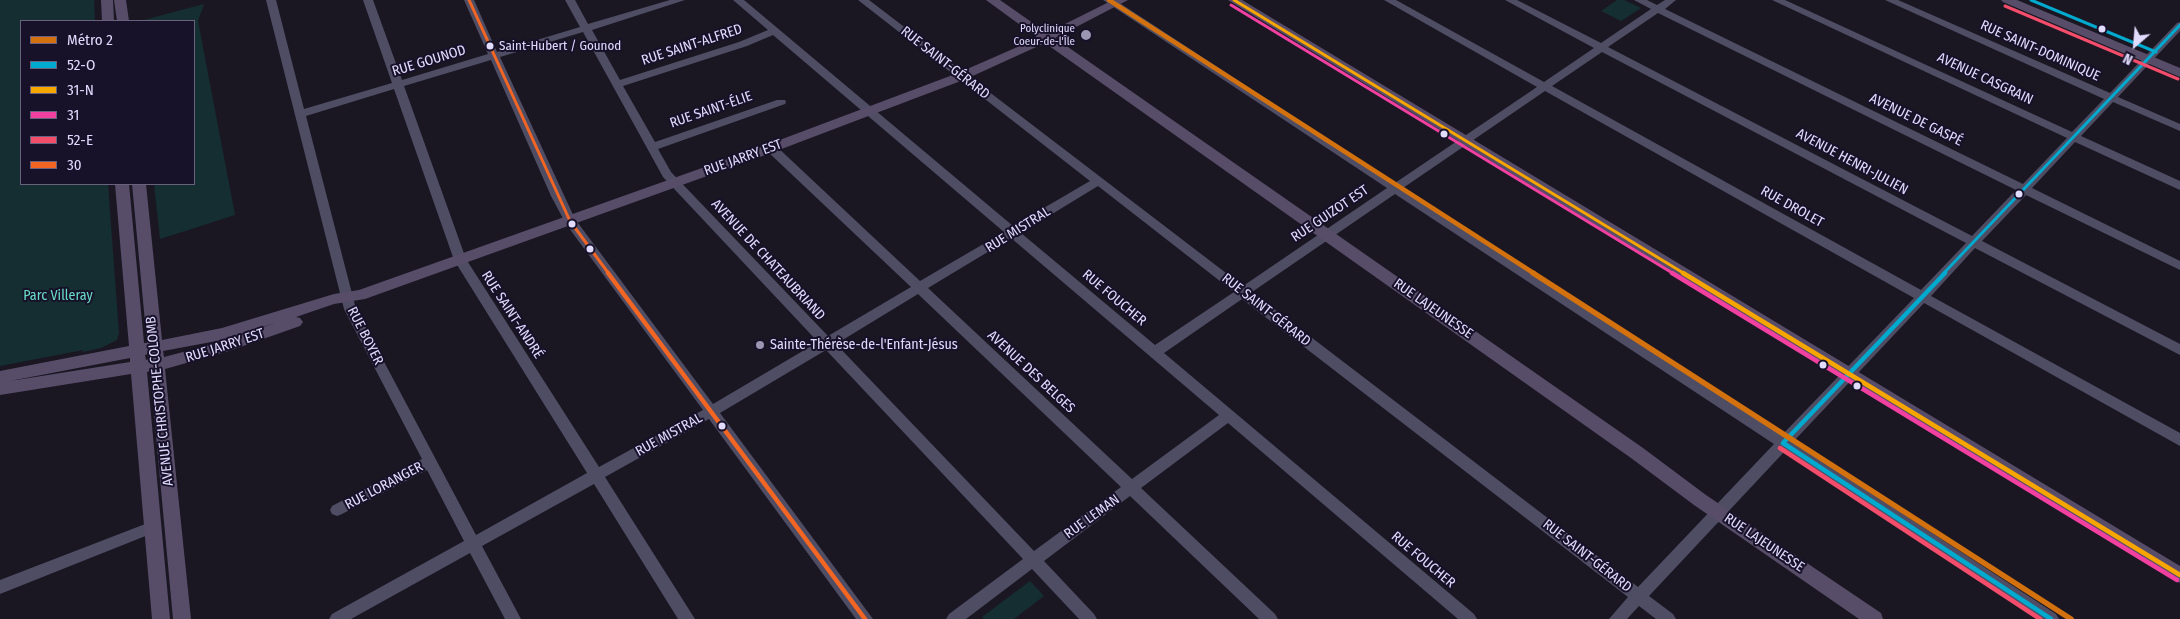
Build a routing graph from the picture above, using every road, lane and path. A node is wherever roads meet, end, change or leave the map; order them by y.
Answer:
1 (107, 0) edge
2 (120, 0) edge
3 (271, 0) edge
4 (368, 0) edge
5 (469, 0) edge
6 (570, 0) edge
7 (680, 0) edge
8 (738, 0) edge
9 (863, 0) edge
10 (992, 0) edge
11 (1234, 0) edge
12 (1389, 0) edge
13 (1510, 0) edge
14 (1639, 0) edge
15 (1672, 0) edge
16 (1777, 0) edge
17 (1890, 0) edge
18 (2007, 0) edge
19 (2031, 0) edge
20 (1115, 1) edge
21 (1658, 9) junction
22 (108, 20) edge
23 (123, 20) edge
24 (2180, 26) edge
25 (586, 28) junction
26 (775, 30) junction
27 (1045, 38) junction
28 (1602, 48) junction
29 (494, 56) junction
30 (2152, 56) junction
31 (2180, 62) edge
32 (2180, 73) edge
33 (962, 76) junction
34 (399, 85) junction
35 (616, 85) junction
36 (1544, 87) junction
37 (2113, 98) junction
38 (781, 102) dead end
39 (870, 111) junction
40 (301, 114) junction
41 (2180, 128) edge
42 (2075, 138) junction
43 (1466, 140) junction
44 (652, 147) junction
45 (771, 148) junction
46 (1098, 181) junction
47 (675, 183) junction
48 (122, 185) edge
49 (139, 185) edge
50 (2180, 186) edge
51 (1394, 188) junction
52 (2025, 190) junction
53 (570, 221) junction
54 (1013, 233) junction
55 (1327, 234) junction
56 (1975, 243) junction
57 (460, 260) junction
58 (2180, 266) edge
59 (919, 289) junction
60 (1243, 292) junction
61 (1923, 297) junction
62 (349, 298) junction
63 (826, 343) junction
64 (2180, 350) edge
65 (1155, 352) junction
66 (155, 356) junction
67 (138, 358) junction
68 (1849, 374) junction
69 (0, 376) edge
70 (0, 389) edge
71 (710, 412) junction
72 (1229, 415) junction
73 (2180, 440) edge
74 (1783, 443) junction
75 (431, 461) junction
76 (596, 475) junction
77 (1131, 488) junction
78 (337, 510) dead end
79 (1718, 512) junction
80 (153, 527) junction
81 (473, 542) junction
82 (1033, 561) junction
83 (2180, 575) edge
84 (0, 587) edge
85 (1639, 596) junction
86 (161, 619) edge
87 (182, 619) edge
88 (337, 619) edge
89 (513, 619) edge
90 (687, 619) edge
91 (866, 619) edge
92 (954, 619) edge
93 (1089, 619) edge
94 (1270, 619) edge
95 (1469, 619) edge
96 (1617, 619) edge
97 (1668, 619) edge
98 (1874, 619) edge
99 (2050, 619) edge

1 - 22 main road
2 - 23 main road
3 - 40 street, RUE BOYER
4 - 34 street, RUE SAINT-ANDRÉ
5 - 29 street
6 - 25 street, AVENUE DE CHATEAUBRIAND
7 - 25 street, RUE GOUNOD
8 - 26 street, RUE FOUCHER
9 - 33 street, RUE SAINT-GÉRARD
10 - 27 main road, RUE LAJEUNESSE
11 - 43 main road
12 - 36 street, RUE DROLET
13 - 28 street, AVENUE HENRI-JULIEN
14 - 21 street, AVENUE DE GASPÉ
15 - 21 street, RUE GUIZOT EST
16 - 42 street, AVENUE CASGRAIN
17 - 37 street, RUE SAINT-DOMINIQUE
18 - 30 main road
19 - 30 main road
20 - 27 main road, RUE JARRY EST
20 - 51 street
21 - 28 street, RUE GUIZOT EST
21 - 52 street, AVENUE DE GASPÉ
24 - 30 street
25 - 29 street, RUE GOUNOD
25 - 35 street, AVENUE DE CHATEAUBRIAND
26 - 35 street, RUE SAINT-ALFRED
26 - 39 street, RUE FOUCHER
27 - 33 main road, RUE JARRY EST
27 - 55 main road, RUE LAJEUNESSE
28 - 36 street, RUE GUIZOT EST
28 - 56 street, AVENUE HENRI-JULIEN
29 - 34 street, RUE GOUNOD
29 - 53 street
30 - 31 main road
30 - 32 main road
30 - 37 street
33 - 39 main road, RUE JARRY EST
33 - 46 street, RUE SAINT-GÉRARD
34 - 40 street, RUE GOUNOD
34 - 57 street, RUE SAINT-ANDRÉ
35 - 44 street, AVENUE DE CHATEAUBRIAND
36 - 43 street, RUE GUIZOT EST
36 - 61 street, RUE DROLET
37 - 41 street, RUE SAINT-DOMINIQUE
37 - 42 street
38 - 44 street, RUE SAINT-ÉLIE
39 - 45 main road, RUE JARRY EST
39 - 54 street, RUE FOUCHER
40 - 62 street, RUE BOYER
42 - 50 street, AVENUE CASGRAIN
42 - 52 street
43 - 51 street, RUE GUIZOT EST
43 - 68 main road
44 - 47 street, AVENUE DE CHATEAUBRIAND
45 - 47 main road, RUE JARRY EST
45 - 59 street, AVENUE DES BELGES
46 - 54 street, RUE MISTRAL
46 - 60 street, RUE SAINT-GÉRARD
47 - 53 main road, RUE JARRY EST
47 - 63 street, AVENUE DE CHATEAUBRIAND
48 - 67 main road, AVENUE CHRISTOPHE-COLOMB
49 - 66 main road, AVENUE CHRISTOPHE-COLOMB
51 - 55 street, RUE GUIZOT EST
51 - 74 street
52 - 56 street
52 - 58 street, AVENUE DE GASPÉ
53 - 57 main road, RUE JARRY EST
53 - 71 street
54 - 59 street, RUE MISTRAL
54 - 65 street, RUE FOUCHER
55 - 60 street, RUE GUIZOT EST
55 - 79 main road, RUE LAJEUNESSE
56 - 61 street
56 - 64 street, AVENUE HENRI-JULIEN
57 - 62 main road, RUE JARRY EST
57 - 76 street, RUE SAINT-ANDRÉ
59 - 63 street, RUE MISTRAL
59 - 77 street, AVENUE DES BELGES
60 - 65 street, RUE GUIZOT EST
60 - 85 street, RUE SAINT-GÉRARD
61 - 68 street
61 - 73 street, RUE DROLET
62 - 66 main road, RUE JARRY EST
62 - 75 street, RUE BOYER
63 - 71 street, RUE MISTRAL
63 - 82 street, AVENUE DE CHATEAUBRIAND
65 - 72 street, RUE FOUCHER
66 - 67 main road, RUE JARRY EST
66 - 87 main road, AVENUE CHRISTOPHE-COLOMB
67 - 69 main road, RUE JARRY EST
67 - 70 main road, RUE JARRY EST
67 - 80 main road, AVENUE CHRISTOPHE-COLOMB
68 - 74 street
68 - 83 main road
71 - 76 street, RUE MISTRAL
71 - 91 street
72 - 77 street, RUE LEMAN
72 - 95 street, RUE FOUCHER
74 - 79 street
74 - 99 street
75 - 78 street, RUE LORANGER
75 - 81 street, RUE BOYER
76 - 81 street, RUE MISTRAL
76 - 90 street, RUE SAINT-ANDRÉ
77 - 82 street, RUE LEMAN
77 - 94 street, AVENUE DES BELGES
79 - 85 street
79 - 98 main road, RUE LAJEUNESSE
80 - 84 street
80 - 86 main road, AVENUE CHRISTOPHE-COLOMB
81 - 88 street, RUE MISTRAL
81 - 89 street, RUE BOYER
82 - 92 street, RUE LEMAN
82 - 93 street, AVENUE DE CHATEAUBRIAND
85 - 96 street
85 - 97 street, RUE SAINT-GÉRARD

